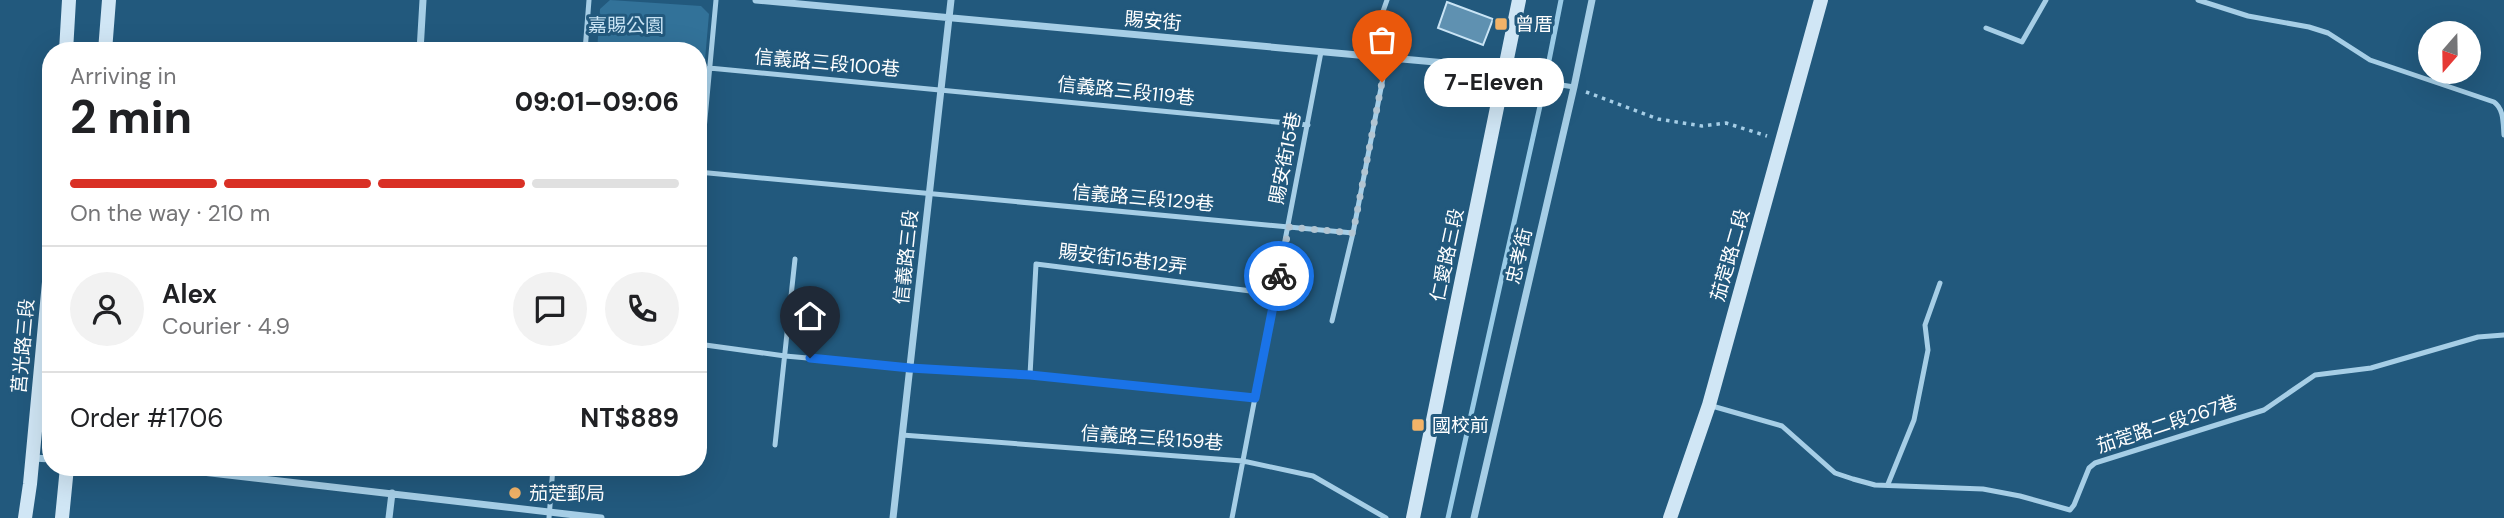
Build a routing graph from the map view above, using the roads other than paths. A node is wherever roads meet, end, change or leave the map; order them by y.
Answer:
1 (69, 0) edge
2 (109, 0) edge
3 (423, 0) edge
4 (589, 0) edge
5 (716, 0) edge
6 (755, 0) edge
7 (951, 0) edge
8 (1387, 0) edge
9 (1519, 0) edge
10 (1592, 0) edge
11 (1821, 0) edge
12 (2046, 0) edge
13 (2198, 0) edge
14 (949, 19) junction
15 (1986, 28) dead end
16 (67, 42) edge
17 (106, 42) edge
18 (421, 42) edge
19 (586, 42) edge
20 (1321, 52) junction
21 (1387, 57) junction
22 (709, 68) junction
23 (1504, 76) junction
24 (1574, 88) junction
25 (707, 89) edge
26 (941, 89) junction
27 (1308, 125) junction
28 (2504, 135) edge
29 (707, 173) edge
30 (929, 194) junction
31 (1289, 227) junction
32 (1353, 233) junction
33 (795, 259) dead end
34 (1940, 284) dead end
35 (1275, 294) junction
36 (1332, 321) dead end
37 (2504, 335) edge
38 (707, 345) edge
39 (42, 354) edge
40 (785, 355) junction
41 (910, 368) junction
42 (1030, 375) junction
43 (1255, 398) junction
44 (1709, 405) junction
45 (902, 435) junction
46 (775, 445) dead end
47 (32, 458) junction
48 (42, 459) edge
49 (1243, 461) junction
50 (66, 476) edge
51 (240, 476) edge
52 (552, 476) edge
53 (1888, 484) junction
54 (392, 493) junction
55 (549, 515) edge
56 (25, 518) edge
57 (62, 518) edge
58 (389, 518) edge
59 (601, 518) edge
60 (893, 518) edge
61 (1232, 518) edge
62 (1386, 518) edge
63 (1413, 518) edge
64 (1474, 518) edge
65 (1670, 518) edge

1 - 16 street
2 - 17 street
3 - 18 street
4 - 19 lane
5 - 22 lane
6 - 14 street, 賜安街
7 - 14 street, 信義路三段
8 - 21 lane
9 - 23 street, 仁愛路三段
10 - 24 street, 忠孝街
11 - 44 street, 茄萣路二段
12 - 15 lane
13 - 28 lane
14 - 20 street, 賜安街
14 - 26 street, 信義路三段
20 - 21 street, 賜安街
20 - 27 lane, 賜安街15巷
21 - 23 street, 賜安街
21 - 32 lane
22 - 25 lane
22 - 26 lane, 信義路三段100巷
23 - 24 lane
23 - 63 street, 仁愛路三段
24 - 64 street, 忠孝街
26 - 27 lane, 信義路三段119巷
26 - 30 street, 信義路三段
27 - 31 lane, 賜安街15巷
29 - 30 lane, 信義路三段129巷
30 - 31 lane, 信義路三段129巷
30 - 41 street, 信義路三段
31 - 32 lane, 信義路三段129巷
31 - 35 lane, 賜安街15巷
32 - 36 lane
33 - 40 lane
34 - 53 lane
35 - 42 lane, 賜安街15巷12弄
35 - 43 lane, 賜安街15巷
37 - 53 lane, 茄萣路二段267巷
38 - 40 lane
39 - 47 street, 莒光路三段
40 - 41 lane
40 - 46 lane
41 - 42 lane
41 - 45 street, 信義路三段
42 - 43 lane
43 - 49 lane, 賜安街15巷
44 - 53 lane, 茄萣路二段267巷
44 - 65 street, 茄萣路二段
45 - 49 lane, 信義路三段159巷
45 - 60 street, 信義路三段
47 - 48 street
47 - 56 street, 莒光路三段
49 - 61 lane, 賜安街15巷
49 - 62 lane, 信義路三段159巷
50 - 57 street
51 - 54 street
52 - 55 lane
54 - 55 street
54 - 58 street
55 - 59 street

